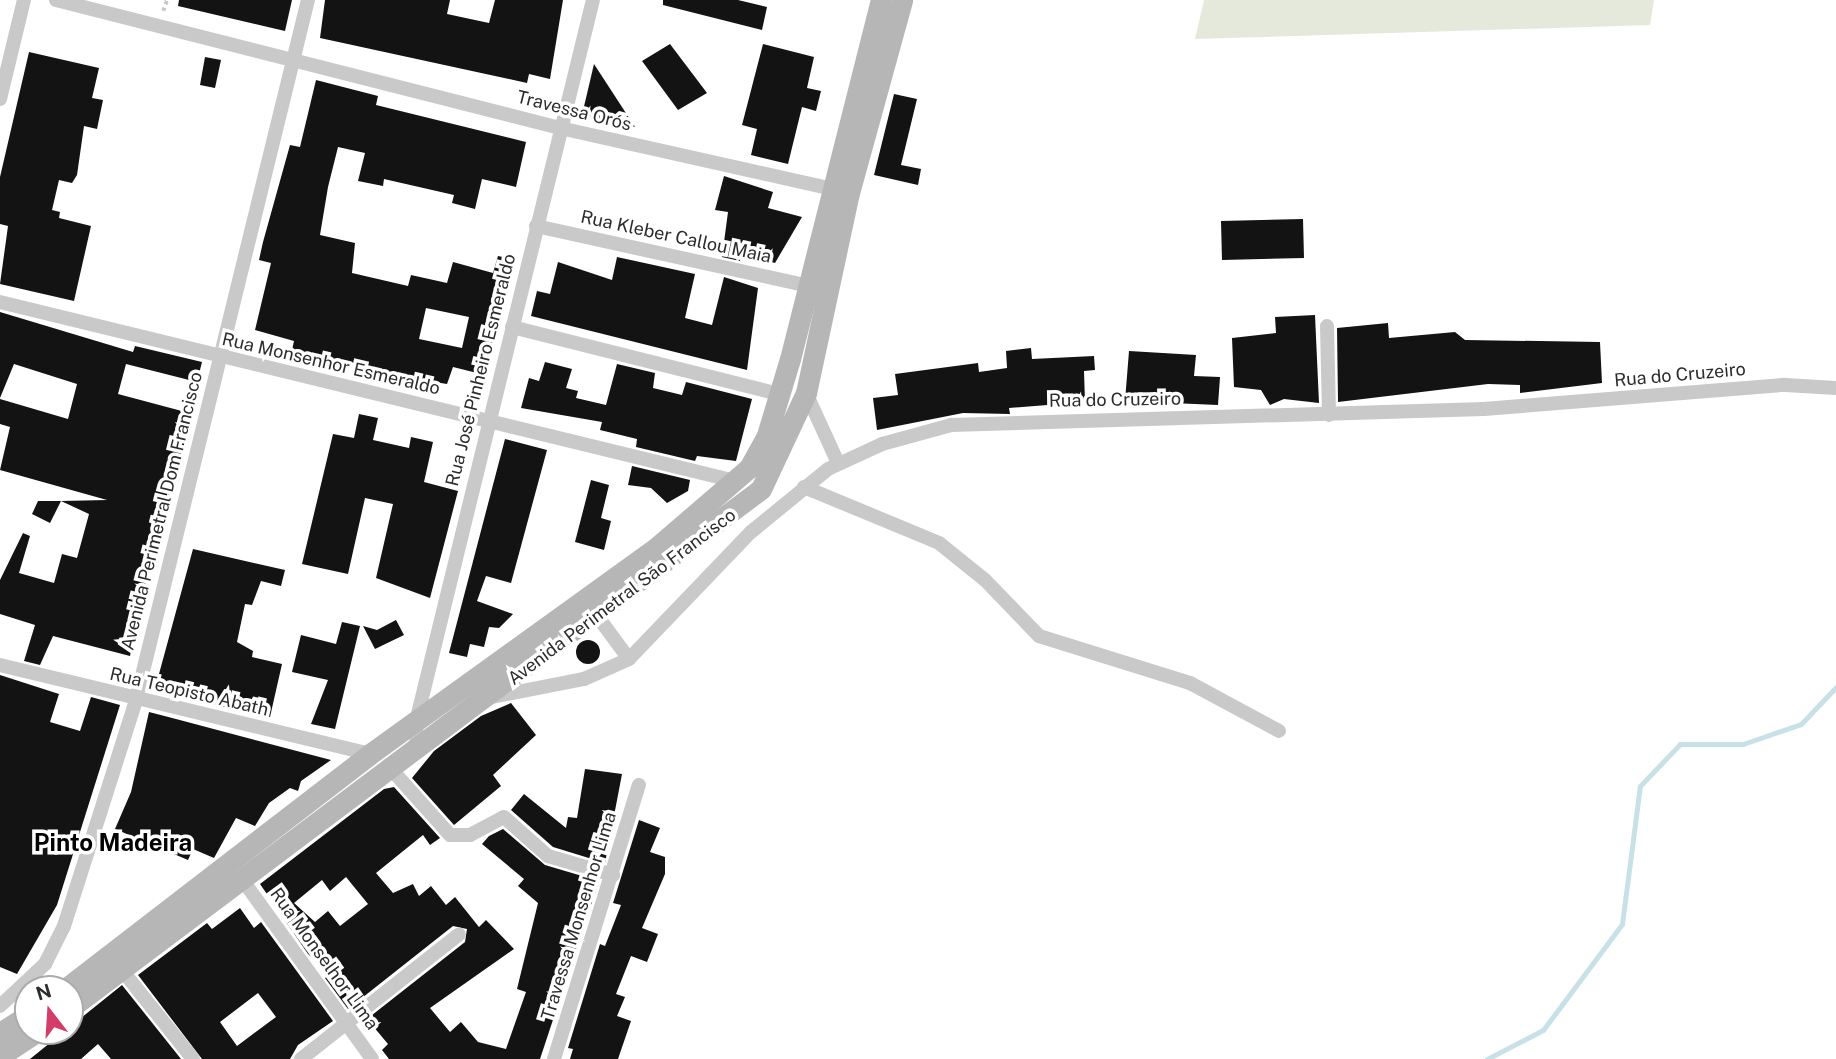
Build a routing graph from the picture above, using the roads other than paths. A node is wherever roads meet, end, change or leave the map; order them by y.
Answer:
1 (24, 0) edge
2 (56, 0) edge
3 (308, 0) edge
4 (593, 0) edge
5 (881, 0) edge
6 (902, 0) edge
7 (293, 57) junction
8 (0, 99) edge
9 (560, 128) junction
10 (841, 191) junction
11 (536, 226) junction
12 (808, 286) junction
13 (0, 302) edge
14 (1327, 326) dead end
15 (512, 327) junction
16 (218, 358) junction
17 (1836, 388) edge
18 (806, 393) junction
19 (779, 394) junction
20 (1329, 415) junction
21 (489, 421) junction
22 (838, 463) junction
23 (735, 481) junction
24 (804, 488) junction
25 (598, 617) junction
26 (629, 659) junction
27 (0, 665) edge
28 (485, 698) junction
29 (136, 700) junction
30 (416, 722) junction
31 (1279, 731) dead end
32 (417, 751) junction
33 (370, 754) junction
34 (392, 770) junction
35 (639, 785) dead end
36 (613, 875) junction
37 (244, 882) junction
38 (459, 934) dead end
39 (122, 970) junction
40 (83, 975) edge
41 (84, 998) edge
42 (0, 1006) edge
43 (348, 1022) junction
44 (14, 1038) edge
45 (0, 1056) edge
46 (193, 1059) edge
47 (302, 1059) edge
48 (372, 1059) edge
49 (554, 1059) edge

1 - 8 street
2 - 7 street, Travessa Orós
3 - 7 street, Avenida Perimetral Dom Francisco
4 - 9 street, Rua José Pinheiro Esmeraldo
5 - 10 main road, Avenida Perimetral São Francisco
6 - 10 main road, Avenida Perimetral São Francisco
7 - 9 street, Travessa Orós
7 - 16 street, Avenida Perimetral Dom Francisco
9 - 10 street, Travessa Orós
9 - 11 street, Rua José Pinheiro Esmeraldo
10 - 12 main road, Avenida Perimetral São Francisco
10 - 18 main road, Avenida Perimetral São Francisco
11 - 12 street, Rua Kleber Callou Maia
11 - 15 street, Rua José Pinheiro Esmeraldo
12 - 19 main road, Avenida Perimetral São Francisco
13 - 16 street, Rua Monsenhor Esmeraldo
14 - 20 street
15 - 19 street
15 - 21 street, Rua José Pinheiro Esmeraldo
16 - 21 street, Rua Monsenhor Esmeraldo
16 - 29 street, Avenida Perimetral Dom Francisco
17 - 20 street, Rua do Cruzeiro
18 - 22 street
18 - 25 main road, Avenida Perimetral São Francisco
19 - 23 main road, Avenida Perimetral São Francisco
20 - 22 street, Rua do Cruzeiro
21 - 23 street, Rua Monsenhor Esmeraldo
21 - 30 street, Rua José Pinheiro Esmeraldo
22 - 24 street, Rua do Cruzeiro
23 - 30 main road, Avenida Perimetral São Francisco
24 - 26 street, Rua do Cruzeiro
24 - 31 street
25 - 26 street
25 - 28 main road, Avenida Perimetral São Francisco
26 - 28 street, Rua do Cruzeiro
27 - 29 street, Rua Teopisto Abath
28 - 32 main road, Avenida Perimetral São Francisco
29 - 33 street, Rua Teopisto Abath
29 - 42 street, Avenida Perimetral Dom Francisco
30 - 32 street, Rua José Pinheiro Esmeraldo
30 - 33 main road, Avenida Perimetral São Francisco
32 - 34 main road, Avenida Perimetral São Francisco
33 - 40 main road, Avenida Perimetral São Francisco
34 - 36 street
34 - 37 main road, Avenida Perimetral São Francisco
35 - 36 street, Travessa Monsenhor Lima
36 - 49 street, Travessa Monsenhor Lima
37 - 39 main road, Avenida Perimetral São Francisco
37 - 43 street, Rua Monselhor Lima
38 - 43 street
39 - 41 main road, Avenida Perimetral São Francisco
39 - 46 street
43 - 47 street
43 - 48 street, Rua Monselhor Lima
44 - 45 main road

